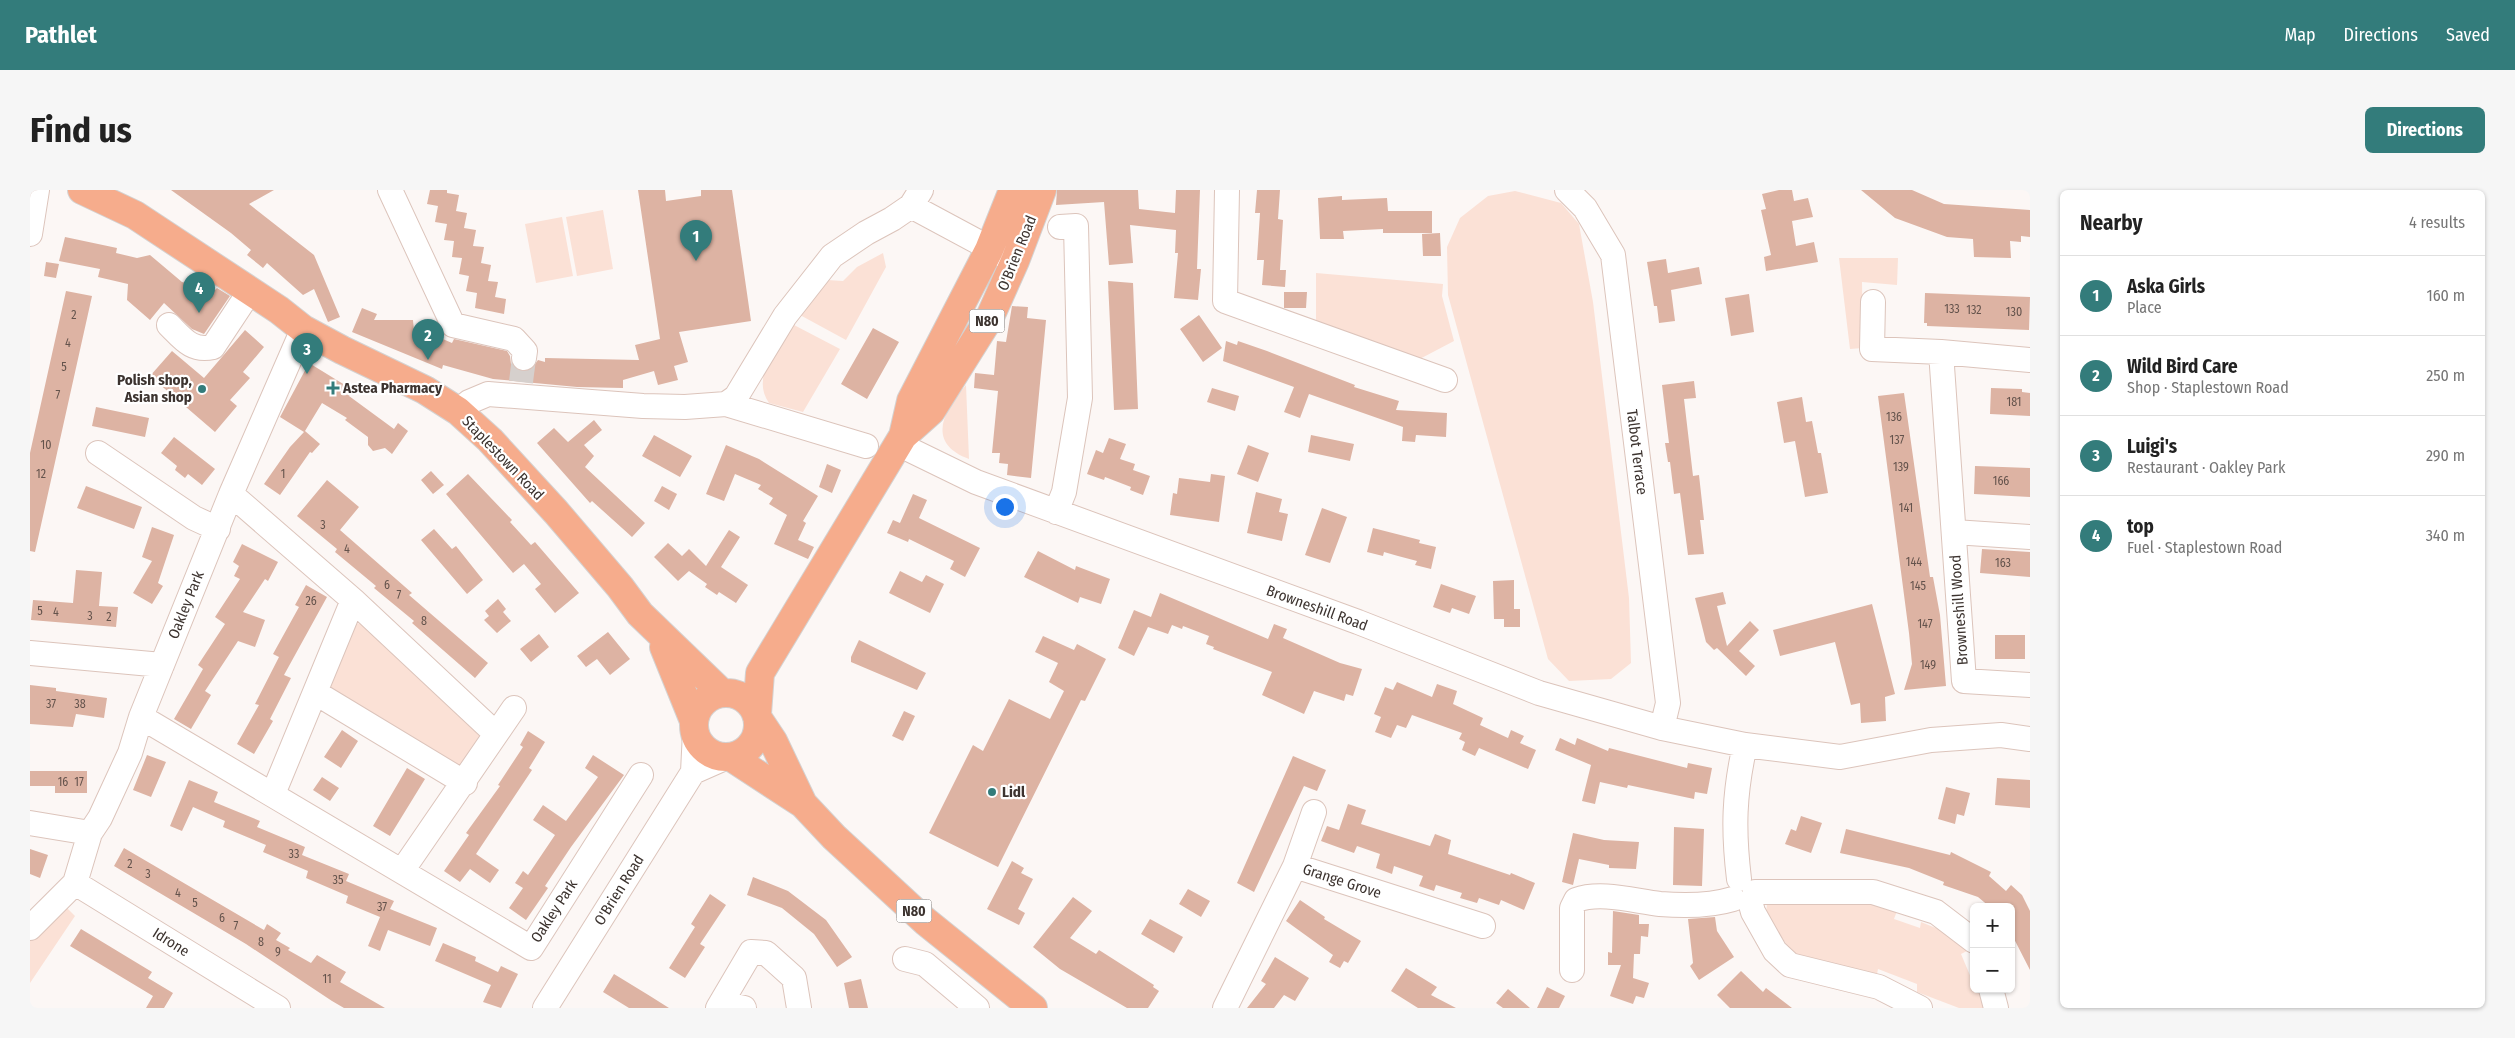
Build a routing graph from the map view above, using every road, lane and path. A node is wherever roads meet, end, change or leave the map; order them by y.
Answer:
1 (38, 190) edge
2 (82, 190) edge
3 (390, 190) edge
4 (1013, 190) edge
5 (1042, 190) edge
6 (1227, 190) edge
7 (1567, 190) edge
8 (916, 198) edge
9 (1060, 227) dead end
10 (30, 234) edge
11 (989, 250) junction
12 (1015, 261) junction
13 (250, 291) junction
14 (1873, 302) dead end
15 (169, 325) dead end
16 (303, 329) junction
17 (1942, 352) junction
18 (524, 358) tunnel mouth
19 (2030, 360) edge
20 (1444, 380) dead end
21 (726, 404) junction
22 (458, 411) junction
23 (901, 440) junction
24 (866, 446) dead end
25 (98, 453) dead end
26 (232, 494) junction
27 (1056, 512) junction
28 (218, 529) junction
29 (1954, 532) junction
30 (2030, 538) edge
31 (353, 600) junction
32 (658, 632) junction
33 (30, 653) edge
34 (162, 665) junction
35 (760, 672) junction
36 (2030, 685) edge
37 (316, 693) junction
38 (724, 693) junction
39 (514, 708) dead end
40 (757, 715) junction
41 (141, 717) junction
42 (694, 727) junction
43 (1662, 728) junction
44 (495, 733) junction
45 (2030, 739) edge
46 (1745, 745) junction
47 (729, 757) junction
48 (693, 772) junction
49 (641, 775) dead end
50 (465, 783) junction
51 (273, 794) junction
52 (803, 804) junction
53 (1314, 812) dead end
54 (30, 823) edge
55 (95, 826) junction
56 (1295, 866) junction
57 (402, 871) junction
58 (75, 883) junction
59 (1744, 893) junction
60 (1483, 926) dead end
61 (30, 928) edge
62 (1970, 938) edge
63 (905, 959) dead end
64 (1572, 970) dead end
65 (1992, 993) edge
66 (268, 1005) edge
67 (728, 1006) edge
68 (545, 1008) edge
69 (799, 1008) edge
70 (977, 1008) edge
71 (1033, 1008) edge
72 (1225, 1008) edge
73 (1920, 1008) edge
74 (1996, 1008) edge

1 - 10 street
2 - 13 main road, Staplestown Road
3 - 18 street
4 - 11 main road, O'Brien Road / N80
5 - 12 main road, O'Brien Road / N80
6 - 20 street
7 - 43 street, Talbot Terrace
8 - 11 street
8 - 21 street
9 - 27 street
11 - 12 street
11 - 23 main road, O'Brien Road / N80
12 - 23 main road, O'Brien Road / N80
13 - 15 street
13 - 16 main road, Staplestown Road
14 - 17 street
16 - 22 main road, Staplestown Road
16 - 26 street, Oakley Park
17 - 19 street
17 - 29 street, Browneshill Wood
21 - 22 street
21 - 24 street
22 - 32 main road, Staplestown Road
23 - 27 street, Browneshill Road
23 - 35 main road, O'Brien Road / N80
25 - 28 street
26 - 28 street, Oakley Park
26 - 31 street
27 - 43 street, Browneshill Road
28 - 34 street, Oakley Park
29 - 30 street, Browneshill Wood
29 - 36 street, Browneshill Wood
31 - 37 street
31 - 44 street
32 - 38 main road, Staplestown Road
32 - 42 main road, Staplestown Road
33 - 34 street
34 - 41 street, Oakley Park
35 - 38 main road, O'Brien Road / N80
35 - 40 main road, O'Brien Road / N80
37 - 50 street
37 - 51 street
38 - 40 main road, N80
38 - 42 main road, N80
39 - 44 street
40 - 47 main road, N80
40 - 52 main road, N80
41 - 51 street, Oakley Park
41 - 55 street, Oakley Park
42 - 47 main road, N80
42 - 48 street, O'Brien Road
43 - 46 street, Browneshill Road
44 - 50 street
45 - 46 street, Browneshill Road
46 - 59 street
47 - 48 street
47 - 52 main road, N80
48 - 68 street, O'Brien Road
49 - 57 street, Oakley Park
50 - 57 street
51 - 57 street, Oakley Park
52 - 71 main road, N80
53 - 56 street
54 - 55 street
55 - 58 street, Oakley Park
56 - 60 street, Grange Grove
56 - 72 street, Grange Grove
58 - 61 street
58 - 66 street, Idrone
59 - 62 street
59 - 64 street
59 - 73 street
63 - 70 street
65 - 74 street
67 - 69 street

